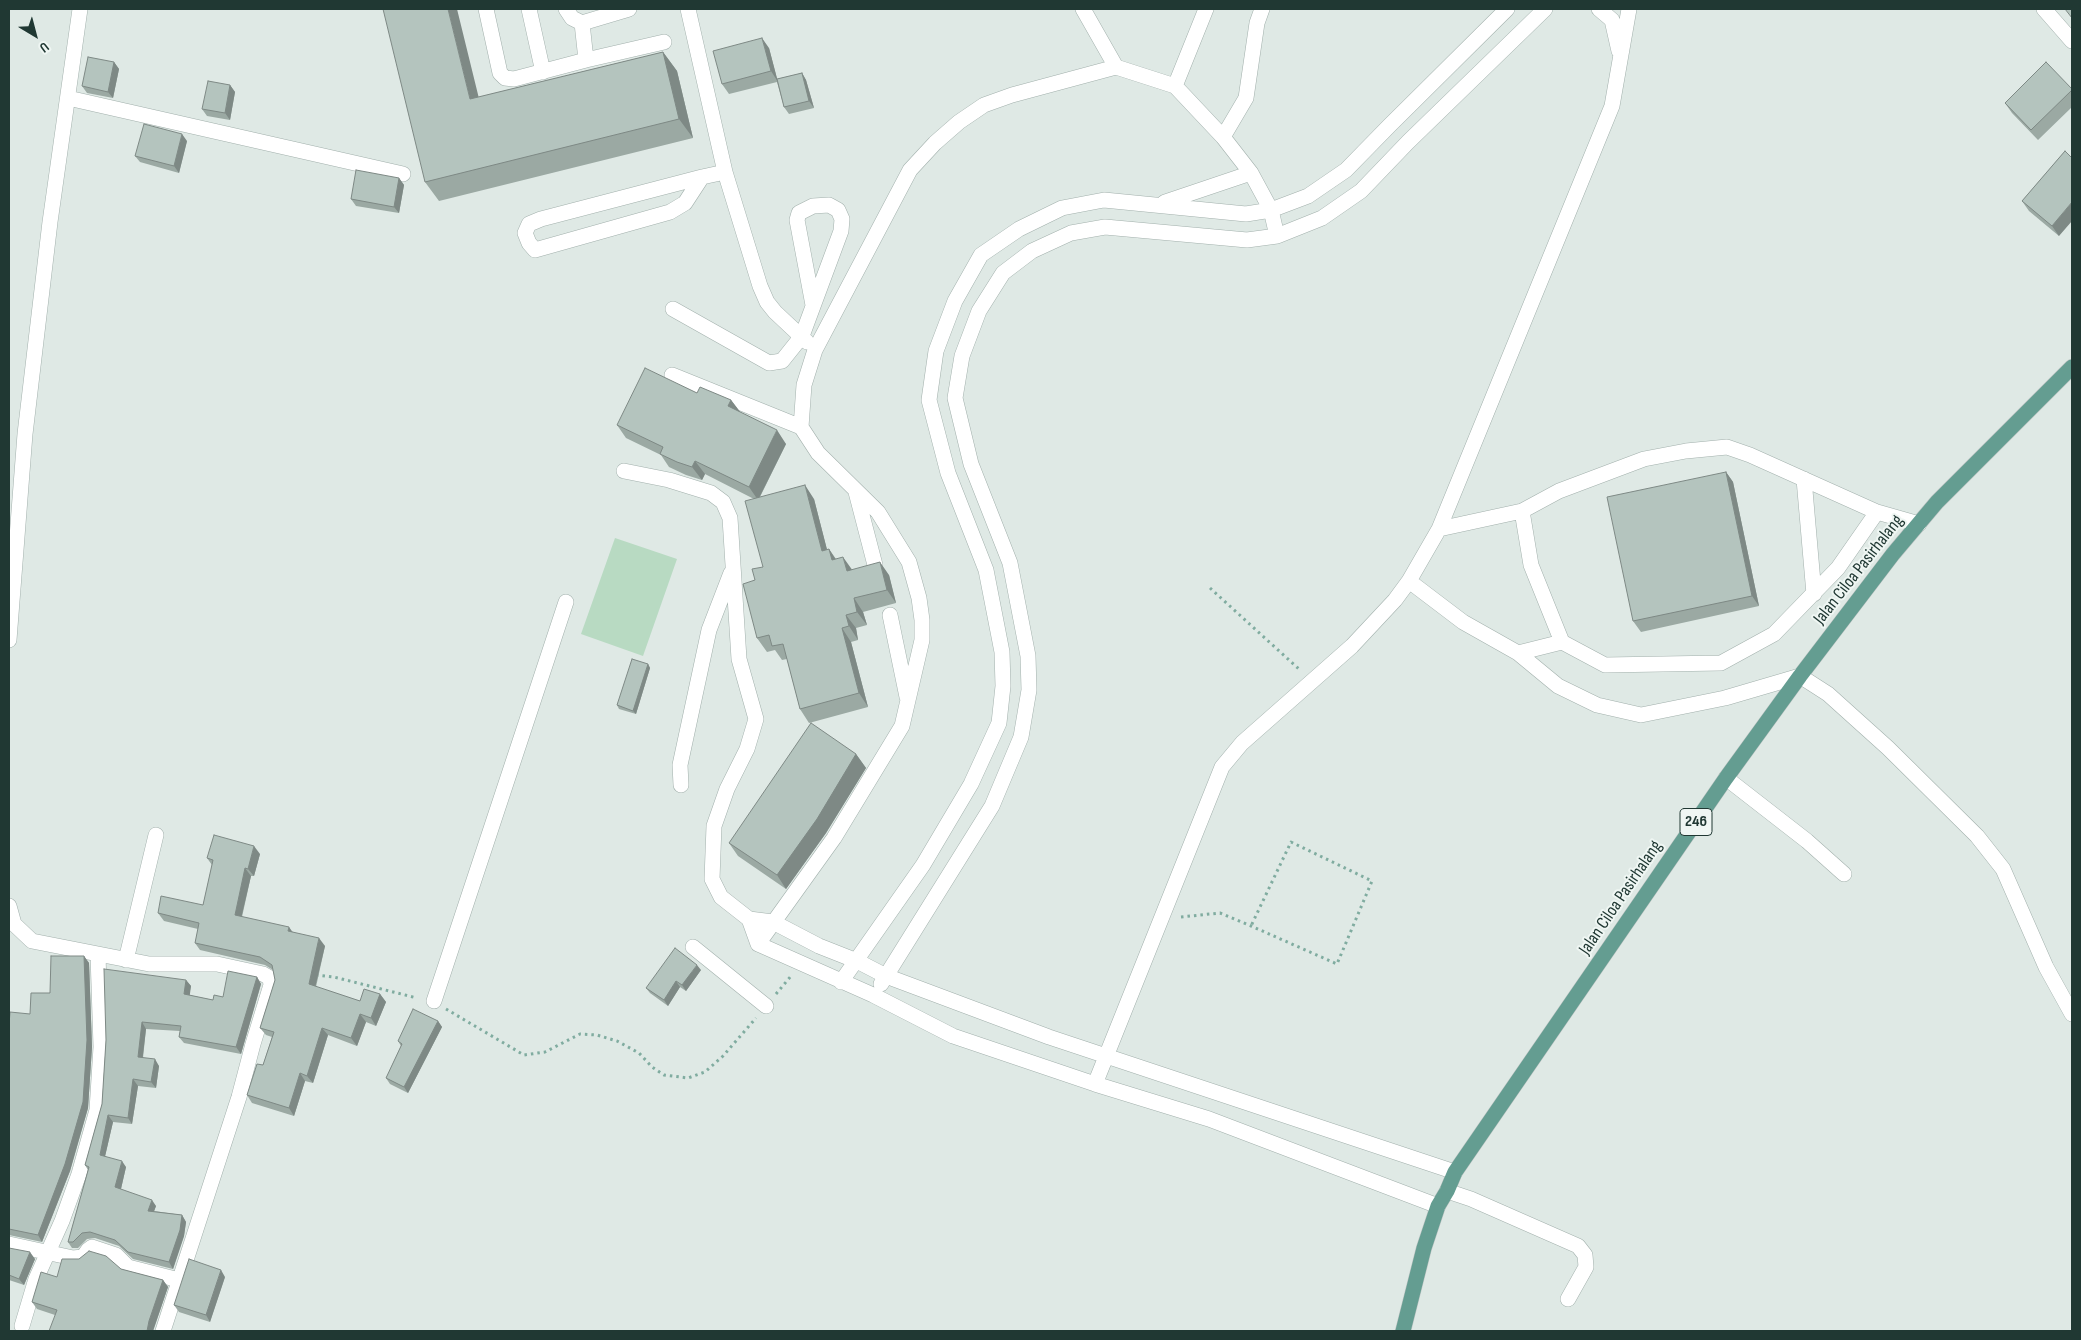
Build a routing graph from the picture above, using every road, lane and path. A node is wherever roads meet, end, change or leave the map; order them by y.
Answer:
1 (80, 9) edge
2 (486, 9) edge
3 (528, 9) edge
4 (566, 9) edge
5 (630, 9) edge
6 (688, 9) edge
7 (1083, 9) edge
8 (1206, 9) edge
9 (1262, 9) edge
10 (1507, 9) edge
11 (1545, 9) edge
12 (1599, 9) edge
13 (1629, 9) edge
14 (2044, 9) edge
15 (582, 23) junction
16 (2072, 41) edge
17 (664, 42) dead end
18 (1621, 59) junction
19 (586, 60) junction
20 (1116, 67) junction
21 (543, 72) junction
22 (1175, 86) junction
23 (68, 98) junction
24 (1223, 137) junction
25 (725, 172) junction
26 (1251, 172) junction
27 (404, 174) dead end
28 (702, 177) junction
29 (1161, 206) junction
30 (1271, 210) junction
31 (1277, 236) junction
32 (813, 305) junction
33 (673, 309) dead end
34 (802, 336) junction
35 (816, 350) junction
36 (2072, 366) edge
37 (672, 375) dead end
38 (801, 427) junction
39 (624, 471) dead end
40 (1804, 479) junction
41 (856, 490) junction
42 (1522, 511) junction
43 (1877, 512) junction
44 (1919, 524) junction
45 (1440, 529) junction
46 (875, 564) edge
47 (733, 567) junction
48 (1409, 581) junction
49 (1210, 588) dead end
50 (1814, 594) junction
51 (566, 602) dead end
52 (890, 615) dead end
53 (9, 640) edge
54 (1562, 642) junction
55 (1518, 653) junction
56 (1800, 676) junction
57 (1312, 681) junction
58 (908, 701) junction
59 (1726, 778) junction
60 (681, 785) dead end
61 (156, 834) dead end
62 (1844, 874) dead end
63 (9, 906) edge
64 (749, 919) junction
65 (1162, 919) junction
66 (773, 922) junction
67 (1251, 926) junction
68 (758, 944) junction
69 (692, 946) dead end
70 (98, 955) junction
71 (126, 960) junction
72 (857, 961) junction
73 (801, 964) junction
74 (308, 974) edge
75 (886, 976) junction
76 (841, 982) junction
77 (873, 995) junction
78 (434, 1002) junction
79 (766, 1006) junction
80 (2072, 1014) edge
81 (1106, 1056) junction
82 (1095, 1084) junction
83 (1455, 1172) junction
84 (1447, 1191) junction
85 (1438, 1206) junction
86 (9, 1244) edge
87 (47, 1253) junction
88 (179, 1280) junction
89 (1568, 1299) dead end
90 (22, 1326) dead end
91 (163, 1331) edge
92 (1403, 1331) edge

1 - 23 street
2 - 21 street
3 - 21 street
4 - 15 street
5 - 15 street
6 - 25 street
7 - 20 street
8 - 22 street
9 - 24 street
10 - 30 street
11 - 31 street
12 - 18 street
13 - 18 street
14 - 16 street
15 - 19 street
17 - 19 street
18 - 45 street
19 - 21 street
20 - 22 street
20 - 35 street
22 - 24 street
23 - 27 street
23 - 53 street
24 - 26 street
25 - 28 street
25 - 34 street
26 - 29 street
26 - 30 street
28 - 28 street
29 - 30 street
29 - 72 street
30 - 31 street
31 - 75 street
32 - 32 street
32 - 34 street
33 - 34 street
34 - 35 street
35 - 38 street
36 - 44 main road, Jalan Ciloa Pasirhalang / 246
37 - 38 street
38 - 41 street
39 - 47 street
40 - 42 street
40 - 43 street
40 - 50 street
41 - 46 street
41 - 58 street
42 - 45 street
42 - 54 street
43 - 44 street
43 - 50 street
44 - 56 main road, Jalan Ciloa Pasirhalang / 246
45 - 48 street
47 - 60 street
47 - 64 street
48 - 55 street
48 - 57 street
49 - 57 path
50 - 54 street
51 - 78 street
52 - 58 street
54 - 55 street
55 - 56 street
56 - 59 main road, Jalan Ciloa Pasirhalang / 246
56 - 80 street
57 - 65 street
58 - 66 street
59 - 62 street
59 - 83 main road, Jalan Ciloa Pasirhalang / 246
61 - 71 street
63 - 70 street
64 - 66 street
64 - 68 street
65 - 67 path
65 - 81 street
66 - 68 street
66 - 72 street
67 - 67 path
68 - 73 street
69 - 79 street
70 - 71 street
70 - 87 street
71 - 88 street
72 - 75 street
72 - 76 street
73 - 76 street
73 - 79 path
74 - 78 path
75 - 77 street
75 - 81 street
76 - 77 street
77 - 82 street
78 - 79 path
81 - 82 street
81 - 83 street
82 - 85 street
83 - 84 main road, Jalan Ciloa Pasirhalang / 246
84 - 85 main road, Jalan Ciloa Pasirhalang / 246
84 - 89 street
85 - 92 main road, Jalan Ciloa Pasirhalang / 246
86 - 87 street
87 - 88 street
87 - 90 street
88 - 91 street

